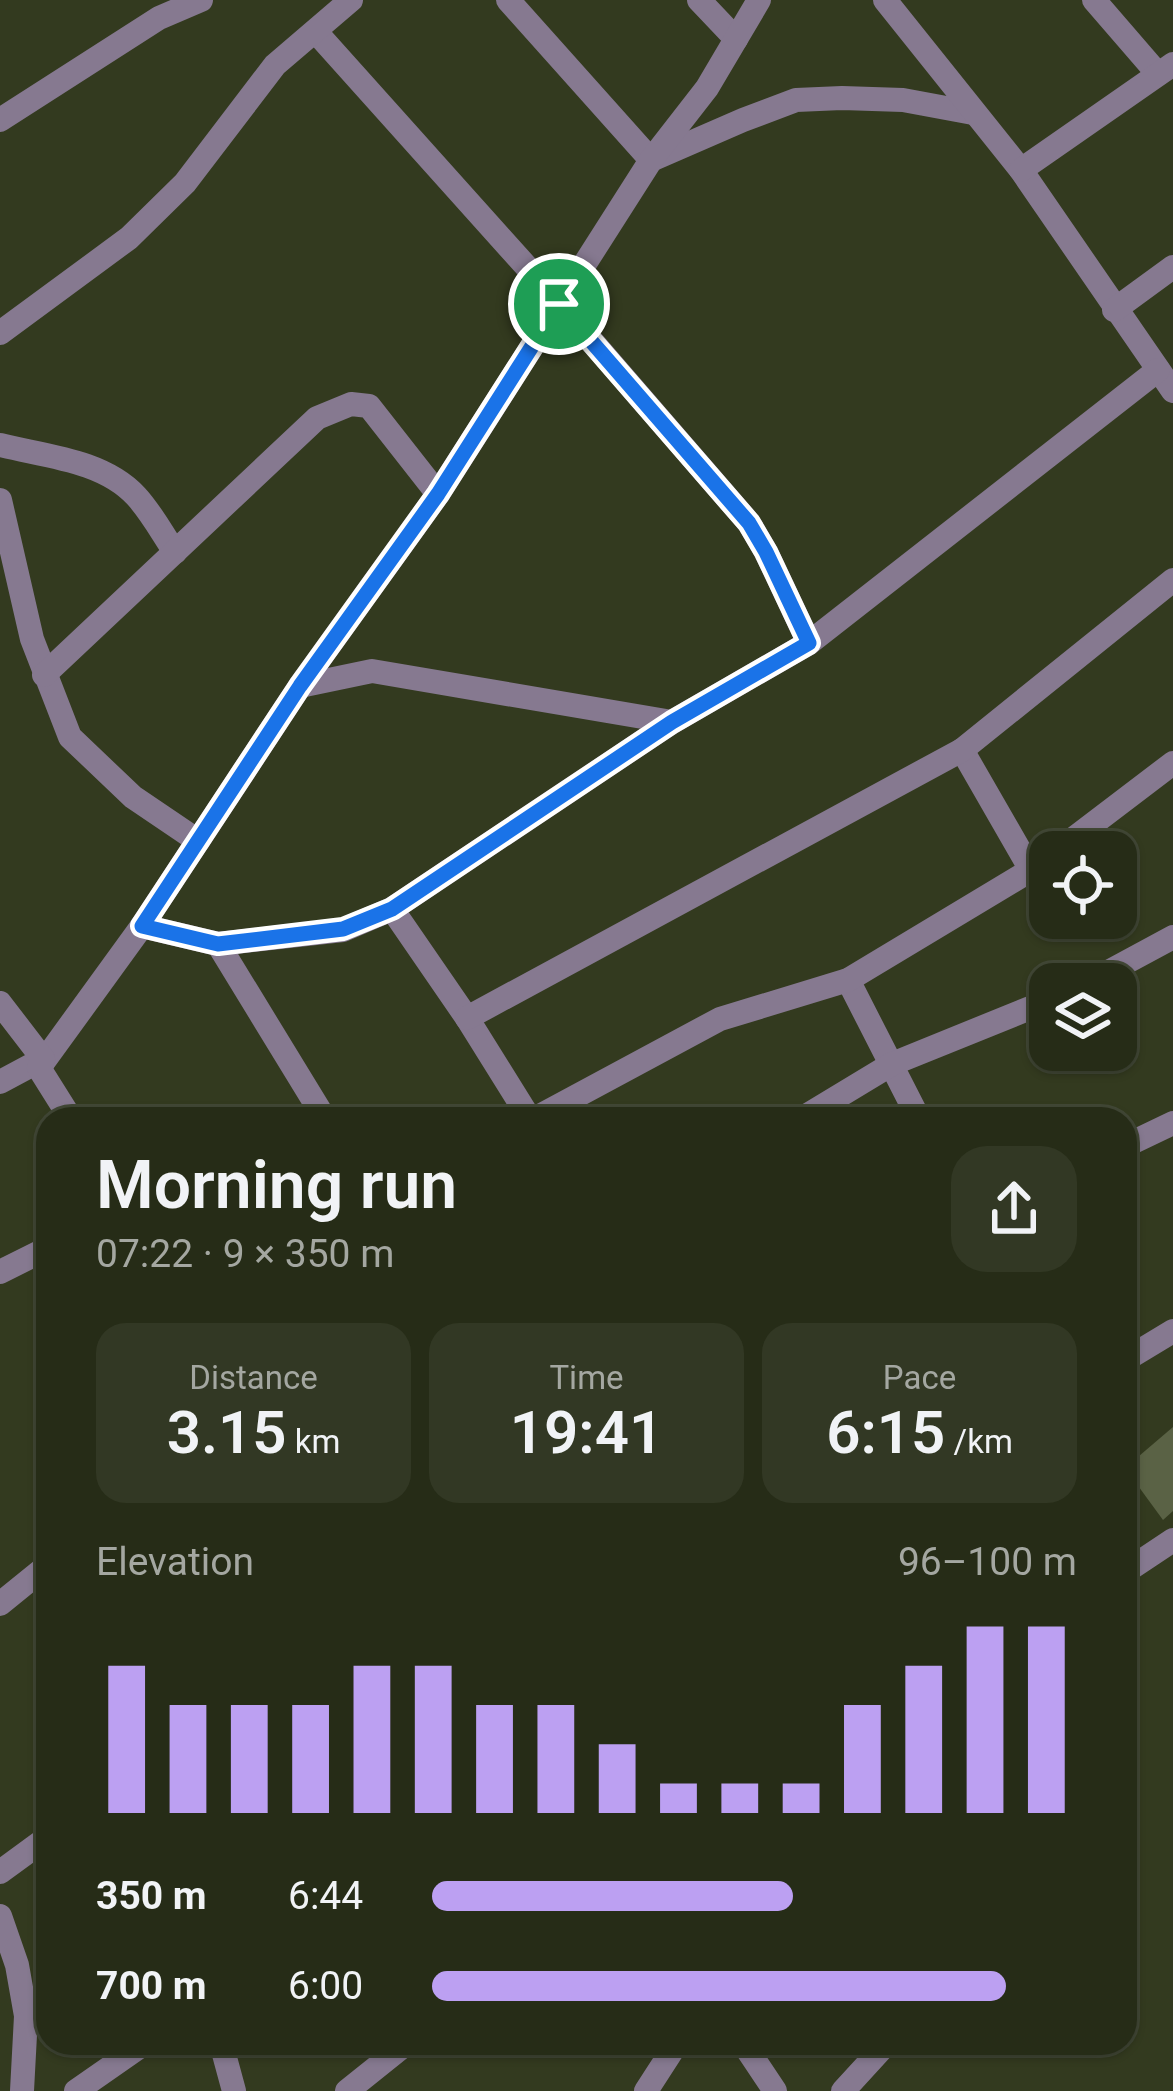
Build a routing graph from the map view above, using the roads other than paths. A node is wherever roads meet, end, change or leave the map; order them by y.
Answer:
1 (201, 0) edge
2 (351, 0) edge
3 (508, 0) edge
4 (699, 0) edge
5 (759, 0) edge
6 (885, 0) edge
7 (1094, 0) edge
8 (316, 32) junction
9 (736, 39) junction
10 (1165, 69) edge
11 (973, 112) junction
12 (0, 120) edge
13 (651, 160) junction
14 (1021, 170) junction
15 (1173, 267) edge
16 (559, 304) junction
17 (1114, 310) junction
18 (0, 333) edge
19 (1166, 381) edge
20 (0, 446) edge
21 (438, 494) junction
22 (0, 500) edge
23 (176, 552) junction
24 (1173, 580) edge
25 (809, 643) junction
26 (44, 675) junction
27 (300, 686) junction
28 (672, 722) junction
29 (962, 750) junction
30 (1173, 763) edge
31 (1084, 831) edge
32 (1029, 838) edge
33 (198, 841) junction
34 (1029, 870) edge
35 (392, 909) junction
36 (142, 926) junction
37 (1173, 937) edge
38 (218, 944) junction
39 (1125, 963) edge
40 (848, 980) junction
41 (0, 1003) edge
42 (1029, 1009) edge
43 (467, 1018) junction
44 (41, 1064) junction
45 (892, 1064) junction
46 (0, 1082) edge
47 (64, 1107) edge
48 (318, 1107) edge
49 (524, 1107) edge
50 (555, 1107) edge
51 (821, 1107) edge
52 (913, 1107) edge
53 (1173, 1123) edge
54 (1137, 1140) edge
55 (36, 1254) edge
56 (0, 1272) edge
57 (1173, 1331) edge
58 (1137, 1353) edge
59 (1173, 1540) edge
60 (1137, 1564) edge
61 (36, 1575) edge
62 (0, 1604) edge
63 (36, 1846) edge
64 (0, 1872) edge
65 (0, 1916) edge
66 (128, 2055) edge
67 (224, 2055) edge
68 (392, 2055) edge
69 (668, 2055) edge
70 (751, 2055) edge
71 (876, 2055) edge
72 (22, 2091) edge
73 (76, 2091) edge
74 (234, 2091) edge
75 (346, 2091) edge
76 (646, 2091) edge
77 (775, 2091) edge
78 (843, 2091) edge

1 - 12 street
2 - 8 street
3 - 13 street
4 - 9 street
5 - 9 street
6 - 11 street
7 - 10 street
8 - 16 street
8 - 18 street
9 - 13 street
10 - 14 street
11 - 13 street
11 - 14 street
13 - 16 street
14 - 17 street
15 - 17 street
16 - 21 street
16 - 25 street
17 - 19 street
19 - 25 street
20 - 23 street
21 - 23 street
21 - 27 street
22 - 26 street
23 - 26 street
24 - 29 street
25 - 28 street
26 - 33 street
27 - 28 street
27 - 33 street
28 - 35 street
29 - 32 street
29 - 43 street
30 - 31 street
33 - 36 street
34 - 40 street
35 - 38 street
35 - 43 street
36 - 38 street
36 - 44 street
37 - 39 street
38 - 48 street
40 - 45 street
40 - 50 street
41 - 44 street
42 - 45 street
43 - 49 street
44 - 46 street
44 - 47 street
45 - 51 street
45 - 52 street
53 - 54 street
55 - 56 street
57 - 58 street
59 - 60 street
61 - 62 street
63 - 64 street
65 - 72 street
66 - 73 street
67 - 74 street
68 - 75 street
69 - 76 street
70 - 77 street
71 - 78 street

